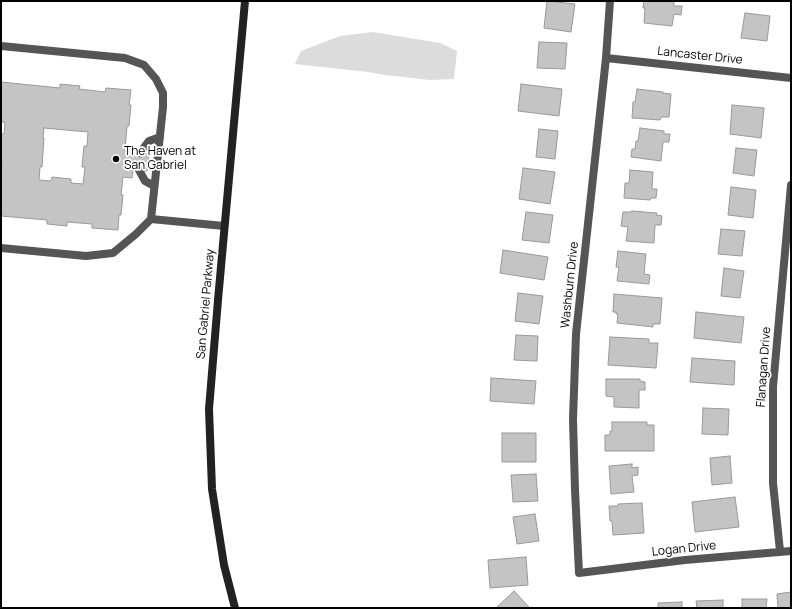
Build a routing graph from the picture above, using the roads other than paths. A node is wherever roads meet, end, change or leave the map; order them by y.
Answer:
1 (245, 1) edge
2 (610, 1) edge
3 (1, 46) edge
4 (606, 58) junction
5 (791, 78) edge
6 (160, 137) junction
7 (140, 153) dead end
8 (139, 170) dead end
9 (791, 185) edge
10 (154, 186) junction
11 (151, 219) junction
12 (224, 226) junction
13 (1, 248) edge
14 (780, 551) junction
15 (791, 551) edge
16 (579, 573) joint
17 (235, 608) edge

1 - 12 street, San Gabriel Parkway
2 - 4 street, Washburn Drive
3 - 6 street
4 - 5 street, Lancaster Drive
4 - 16 street, Washburn Drive
6 - 7 street
6 - 10 street
8 - 10 street
9 - 14 street, Flanagan Drive
10 - 11 street
11 - 12 street
11 - 13 street
12 - 17 street, San Gabriel Parkway
14 - 15 street, Logan Drive
14 - 16 street, Logan Drive

